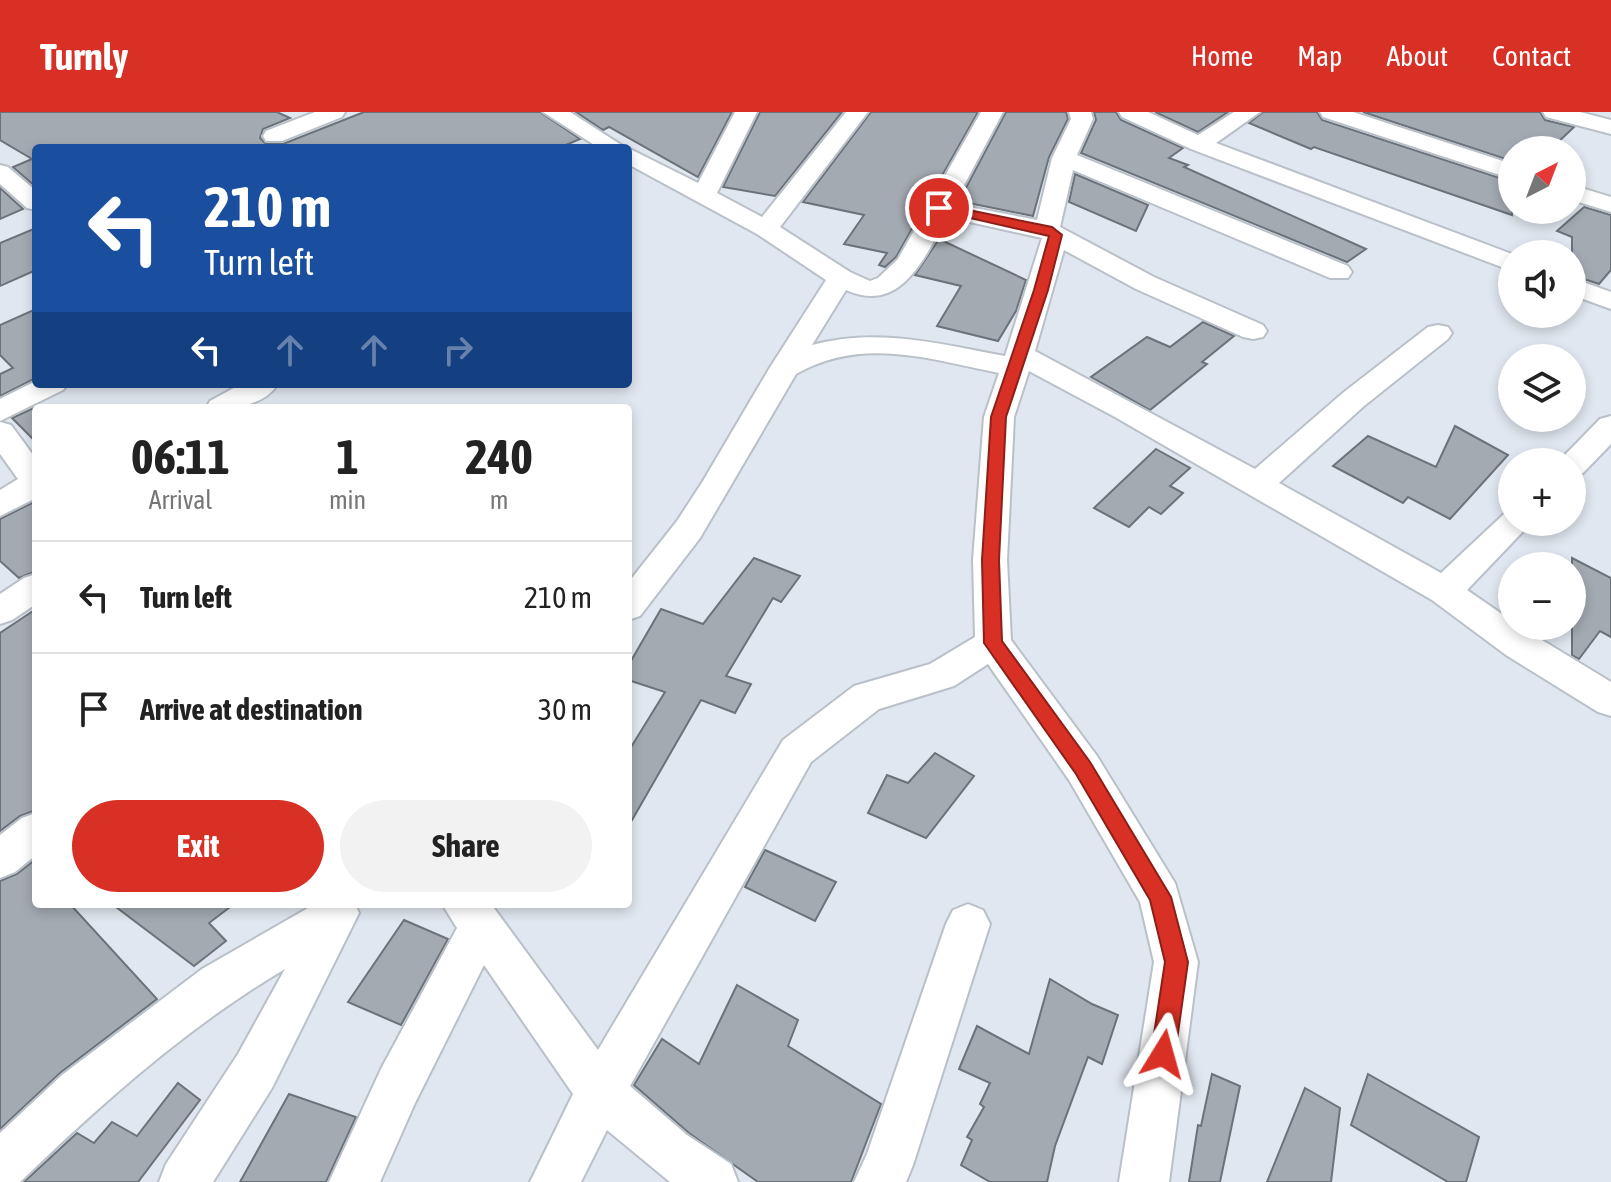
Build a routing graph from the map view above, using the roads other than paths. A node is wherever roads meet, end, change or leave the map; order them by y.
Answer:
1 (334, 112) edge
2 (554, 112) edge
3 (746, 112) edge
4 (857, 112) edge
5 (992, 112) edge
6 (1080, 112) edge
7 (1130, 112) edge
8 (1249, 112) edge
9 (1331, 112) edge
10 (1554, 112) edge
11 (1611, 127) edge
12 (274, 136) dead end
13 (608, 144) edge
14 (1199, 144) junction
15 (632, 157) edge
16 (1064, 158) junction
17 (1498, 167) edge
18 (0, 172) edge
19 (704, 195) junction
20 (1586, 197) edge
21 (32, 200) edge
22 (1611, 205) edge
23 (939, 208) junction
24 (766, 229) junction
25 (1051, 232) junction
26 (1498, 258) edge
27 (1339, 272) dead end
28 (841, 278) junction
29 (1586, 291) edge
30 (1611, 301) edge
31 (1253, 331) dead end
32 (1438, 333) dead end
33 (1017, 361) junction
34 (783, 369) junction
35 (45, 388) edge
36 (256, 388) edge
37 (228, 404) edge
38 (0, 411) edge
39 (1611, 426) edge
40 (0, 432) edge
41 (1586, 452) edge
42 (32, 476) edge
43 (32, 485) edge
44 (1257, 485) junction
45 (0, 505) edge
46 (1501, 536) edge
47 (32, 590) edge
48 (1444, 591) junction
49 (632, 602) edge
50 (0, 611) edge
51 (993, 643) junction
52 (1611, 701) edge
53 (32, 834) edge
54 (0, 859) edge
55 (343, 909) edge
56 (473, 914) edge
57 (968, 924) dead end
58 (600, 1092) junction
59 (0, 1167) edge
60 (184, 1182) edge
61 (354, 1182) edge
62 (555, 1182) edge
63 (713, 1182) edge
64 (879, 1182) edge
65 (1144, 1182) edge

1 - 12 street
2 - 13 street
3 - 19 street
4 - 24 street
5 - 23 street
6 - 16 street
7 - 14 street
8 - 14 street
9 - 17 street
10 - 11 street
14 - 26 street
15 - 19 street
16 - 25 street
16 - 27 street
18 - 21 street
19 - 24 street
20 - 22 street
23 - 25 street
23 - 28 street
24 - 28 street
25 - 31 street
25 - 33 street
28 - 34 street
29 - 30 street
32 - 44 street
33 - 34 street
33 - 44 street
33 - 51 street
34 - 49 street
35 - 38 street
36 - 37 street
39 - 41 street
40 - 42 street
43 - 45 street
44 - 48 street
46 - 48 street
47 - 50 street
48 - 52 street
51 - 58 street
51 - 65 street
53 - 54 street
55 - 59 street
55 - 60 street
56 - 58 street
56 - 61 street
57 - 64 street
58 - 62 street
58 - 63 street

